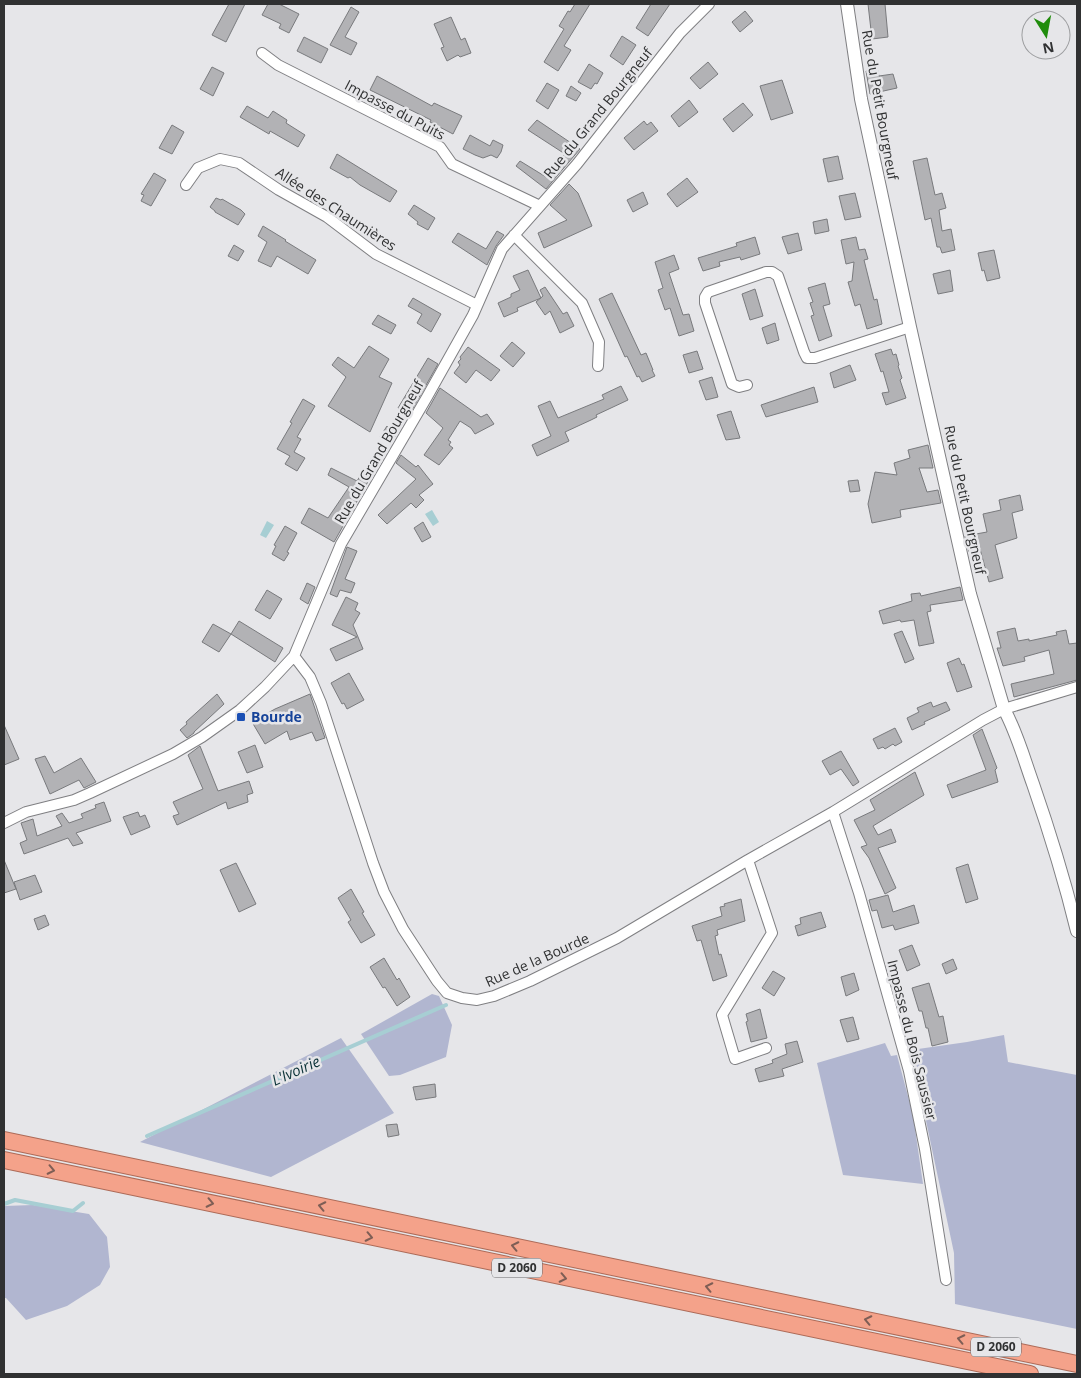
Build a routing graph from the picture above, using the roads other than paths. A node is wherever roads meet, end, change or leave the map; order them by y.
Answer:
1 (709, 4) edge
2 (847, 4) edge
3 (262, 53) dead end
4 (186, 186) dead end
5 (540, 206) junction
6 (514, 235) junction
7 (477, 305) junction
8 (910, 328) junction
9 (598, 366) dead end
10 (747, 385) dead end
11 (294, 656) junction
12 (1077, 687) edge
13 (1004, 709) junction
14 (833, 812) junction
15 (4, 822) edge
16 (748, 860) junction
17 (1077, 932) edge
18 (766, 1048) dead end
19 (4, 1140) edge
20 (4, 1160) edge
21 (946, 1280) dead end
22 (1077, 1364) edge
23 (1030, 1374) edge

1 - 5 street, Rue du Grand Bourgneuf
2 - 8 street, Rue du Petit Bourgneuf
3 - 5 street, Impasse du Puits
4 - 7 street, Allée des Chaumières
5 - 6 street, Rue du Grand Bourgneuf
6 - 7 street, Rue du Grand Bourgneuf
6 - 9 street
7 - 11 street, Rue du Grand Bourgneuf
8 - 10 street
8 - 13 street, Rue du Petit Bourgneuf
11 - 15 street, Rue du Grand Bourgneuf
11 - 16 street, Rue de la Bourde
12 - 13 street
13 - 14 street
13 - 17 street, Rue du Petit Bourgneuf
14 - 16 street
14 - 21 street, Impasse du Bois Saussier
16 - 18 street
22 -> 19 highway, D 2060
20 -> 23 highway, D 2060

